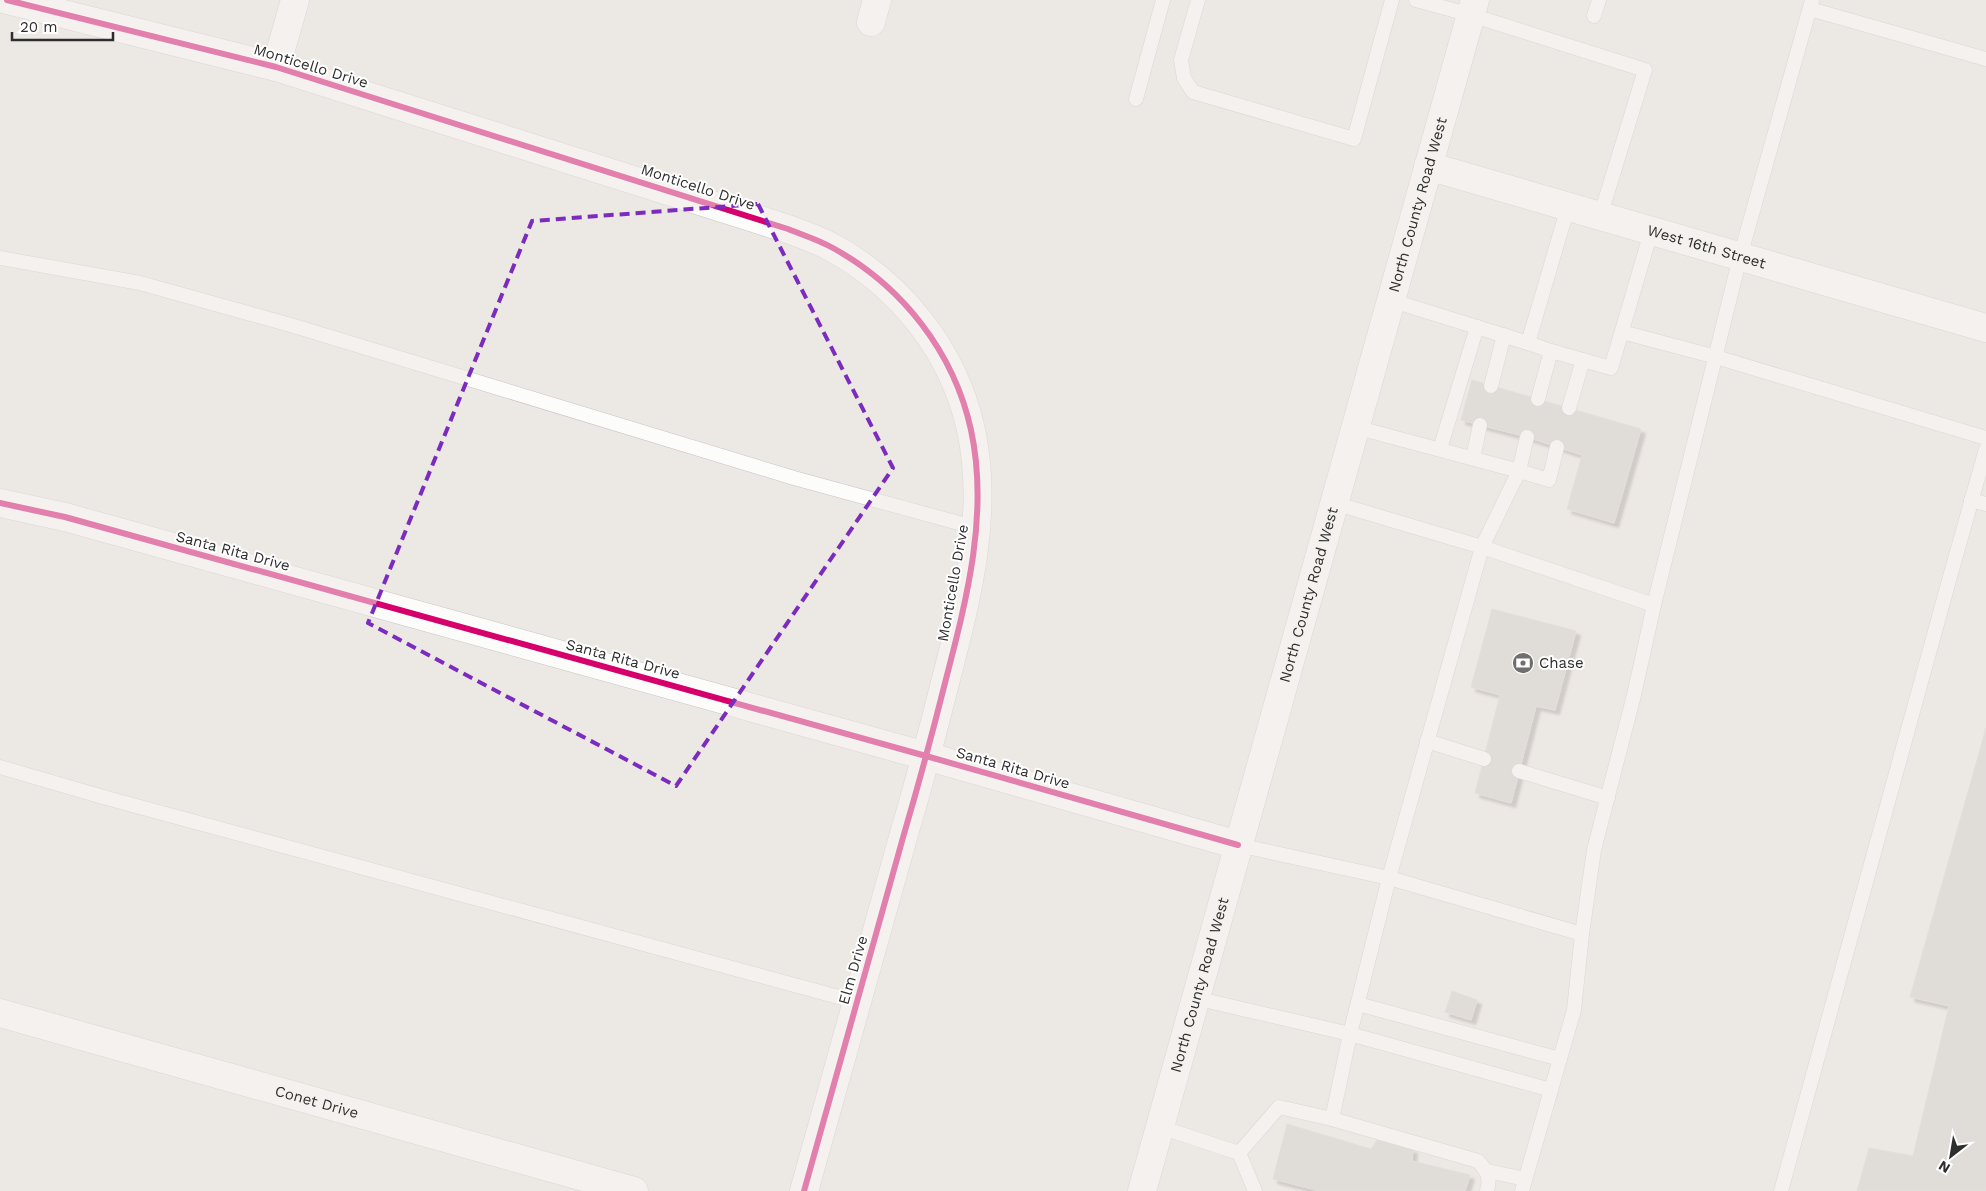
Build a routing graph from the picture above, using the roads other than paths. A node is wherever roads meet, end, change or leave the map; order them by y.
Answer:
1 (7, 0) edge
2 (295, 0) edge
3 (1163, 0) edge
4 (1198, 0) edge
5 (1392, 0) edge
6 (1416, 0) edge
7 (1599, 0) edge
8 (1811, 5) edge
9 (1473, 7) edge
10 (1594, 16) dead end
11 (1986, 59) edge
12 (276, 67) junction
13 (1136, 99) dead end
14 (1428, 166) junction
15 (1568, 207) junction
16 (1600, 217) junction
17 (1651, 232) junction
18 (1740, 257) junction
19 (0, 258) edge
20 (1390, 300) junction
21 (1477, 327) junction
22 (1986, 328) edge
23 (1622, 332) junction
24 (1504, 335) junction
25 (1528, 343) junction
26 (1551, 351) junction
27 (1716, 357) junction
28 (1583, 360) junction
29 (1491, 386) dead end
30 (1538, 399) dead end
31 (1569, 408) dead end
32 (1480, 425) dead end
33 (1355, 427) junction
34 (1527, 437) dead end
35 (1986, 438) edge
36 (1557, 447) dead end
37 (1440, 449) junction
38 (1986, 449) edge
39 (1473, 458) junction
40 (1519, 471) junction
41 (1971, 500) junction
42 (0, 503) edge
43 (1334, 503) junction
44 (1986, 504) edge
45 (977, 528) junction
46 (1482, 547) junction
47 (1654, 605) junction
48 (1427, 741) junction
49 (926, 756) junction
50 (1484, 759) dead end
51 (0, 767) edge
52 (1519, 771) dead end
53 (1608, 798) junction
54 (1238, 846) junction
55 (1388, 878) junction
56 (1582, 934) junction
57 (1196, 998) junction
58 (857, 1002) junction
59 (1358, 1004) junction
60 (0, 1012) edge
61 (1350, 1034) junction
62 (1560, 1058) junction
63 (1551, 1090) junction
64 (1332, 1119) junction
65 (1160, 1127) junction
66 (1239, 1153) junction
67 (1487, 1171) junction
68 (1523, 1185) edge
69 (634, 1191) edge
70 (804, 1191) edge
71 (1142, 1191) edge
72 (1255, 1191) edge
73 (1487, 1191) edge
74 (1780, 1191) edge

1 - 12 street, Monticello Drive
2 - 12 street
3 - 13 lane
4 - 5 lane
6 - 9 lane
7 - 10 lane
8 - 11 lane
8 - 18 lane
9 - 14 street, North County Road West
9 - 16 lane
12 - 45 street, Monticello Drive
14 - 15 street, West 16th Street
14 - 20 street, North County Road West
15 - 16 street, West 16th Street
15 - 25 lane
16 - 17 street, West 16th Street
17 - 18 street, West 16th Street
17 - 23 lane
18 - 22 street, West 16th Street
18 - 27 lane
19 - 45 lane
20 - 21 lane
20 - 33 street, North County Road West
21 - 24 lane
21 - 37 lane
23 - 27 lane
23 - 28 lane
24 - 25 lane
24 - 29 lane
25 - 26 lane
26 - 28 lane
26 - 30 lane
27 - 35 lane
27 - 47 lane
28 - 31 lane
32 - 39 lane
33 - 37 lane
33 - 43 street, North County Road West
34 - 40 lane
36 - 40 lane
37 - 39 lane
38 - 41 lane
39 - 40 lane
40 - 46 lane
41 - 44 lane
41 - 74 lane
42 - 49 street, Santa Rita Drive
43 - 46 lane
43 - 54 street, North County Road West
45 - 49 street, Monticello Drive
46 - 47 lane
46 - 48 lane
47 - 53 lane
48 - 50 lane
48 - 55 lane
49 - 54 street, Santa Rita Drive
49 - 58 street, Elm Drive
51 - 58 lane
52 - 53 lane
53 - 56 lane
54 - 55 lane
54 - 57 street, North County Road West
55 - 56 lane
55 - 59 lane
56 - 62 lane
57 - 61 lane
57 - 65 street, North County Road West
58 - 70 street, Elm Drive
59 - 61 lane
59 - 62 lane
60 - 69 street, Conet Drive
61 - 63 lane
61 - 64 lane
62 - 63 lane
63 - 68 lane
64 - 66 lane
64 - 67 lane
65 - 66 lane
65 - 71 street, North County Road West
66 - 72 lane
67 - 68 lane
67 - 73 lane

